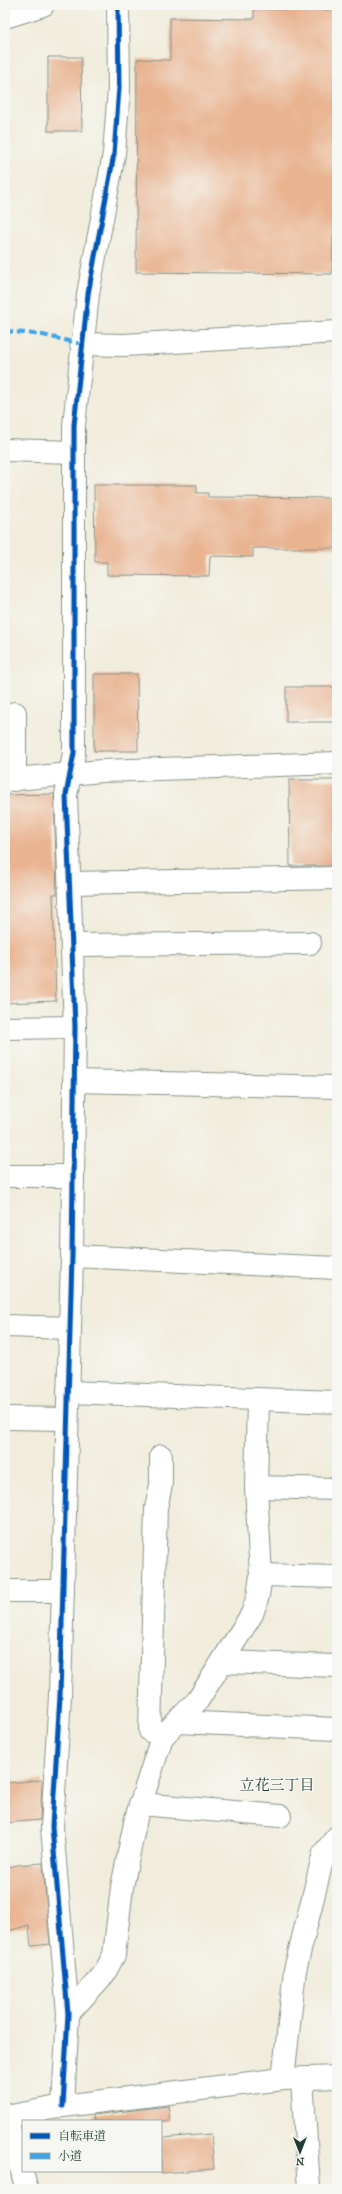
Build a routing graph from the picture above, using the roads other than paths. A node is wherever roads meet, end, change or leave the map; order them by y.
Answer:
1 (43, 5) edge
2 (118, 5) edge
3 (5, 17) edge
4 (337, 332) edge
5 (81, 344) junction
6 (5, 450) edge
7 (74, 452) junction
8 (15, 713) dead end
9 (337, 763) edge
10 (70, 774) junction
11 (10, 780) edge
12 (337, 878) edge
13 (70, 882) junction
14 (310, 943) dead end
15 (72, 944) junction
16 (75, 1027) junction
17 (5, 1028) edge
18 (74, 1081) junction
19 (337, 1087) edge
20 (5, 1176) edge
21 (73, 1176) junction
22 (72, 1256) junction
23 (337, 1268) edge
24 (5, 1326) edge
25 (70, 1328) junction
26 (68, 1392) junction
27 (258, 1400) junction
28 (337, 1402) edge
29 (5, 1418) edge
30 (67, 1419) junction
31 (161, 1456) dead end
32 (256, 1487) junction
33 (337, 1489) edge
34 (261, 1575) junction
35 (337, 1577) edge
36 (63, 1591) junction
37 (5, 1592) edge
38 (224, 1662) junction
39 (337, 1666) edge
40 (171, 1727) junction
41 (337, 1729) edge
42 (140, 1804) junction
43 (280, 1816) dead end
44 (337, 1837) edge
45 (68, 2014) junction
46 (337, 2077) edge
47 (292, 2079) junction
48 (63, 2106) junction
49 (6, 2115) edge
50 (22, 2171) edge
51 (22, 2172) edge
52 (27, 2189) edge
53 (309, 2189) edge

1 - 3 street
2 - 5 street
4 - 5 street
5 - 7 street
6 - 7 street
7 - 10 street
8 - 11 street
9 - 10 street
10 - 11 street
10 - 13 street
12 - 13 street
13 - 15 street
14 - 15 street
15 - 16 street
16 - 17 street
16 - 18 street
18 - 19 street
18 - 21 street
20 - 21 street
21 - 22 street
22 - 23 street
22 - 25 street
24 - 25 street
25 - 26 street
26 - 27 street
26 - 30 street
27 - 28 street
27 - 32 street
29 - 30 street
30 - 36 street
31 - 40 street
32 - 33 street
32 - 34 street
34 - 35 street
34 - 38 street
36 - 37 street
36 - 45 street
38 - 39 street
38 - 40 street
40 - 41 street
40 - 42 street
42 - 43 street
42 - 45 street
44 - 47 street
45 - 48 street
46 - 47 street
47 - 48 street
47 - 53 street
48 - 49 street
49 - 50 street
51 - 52 street

